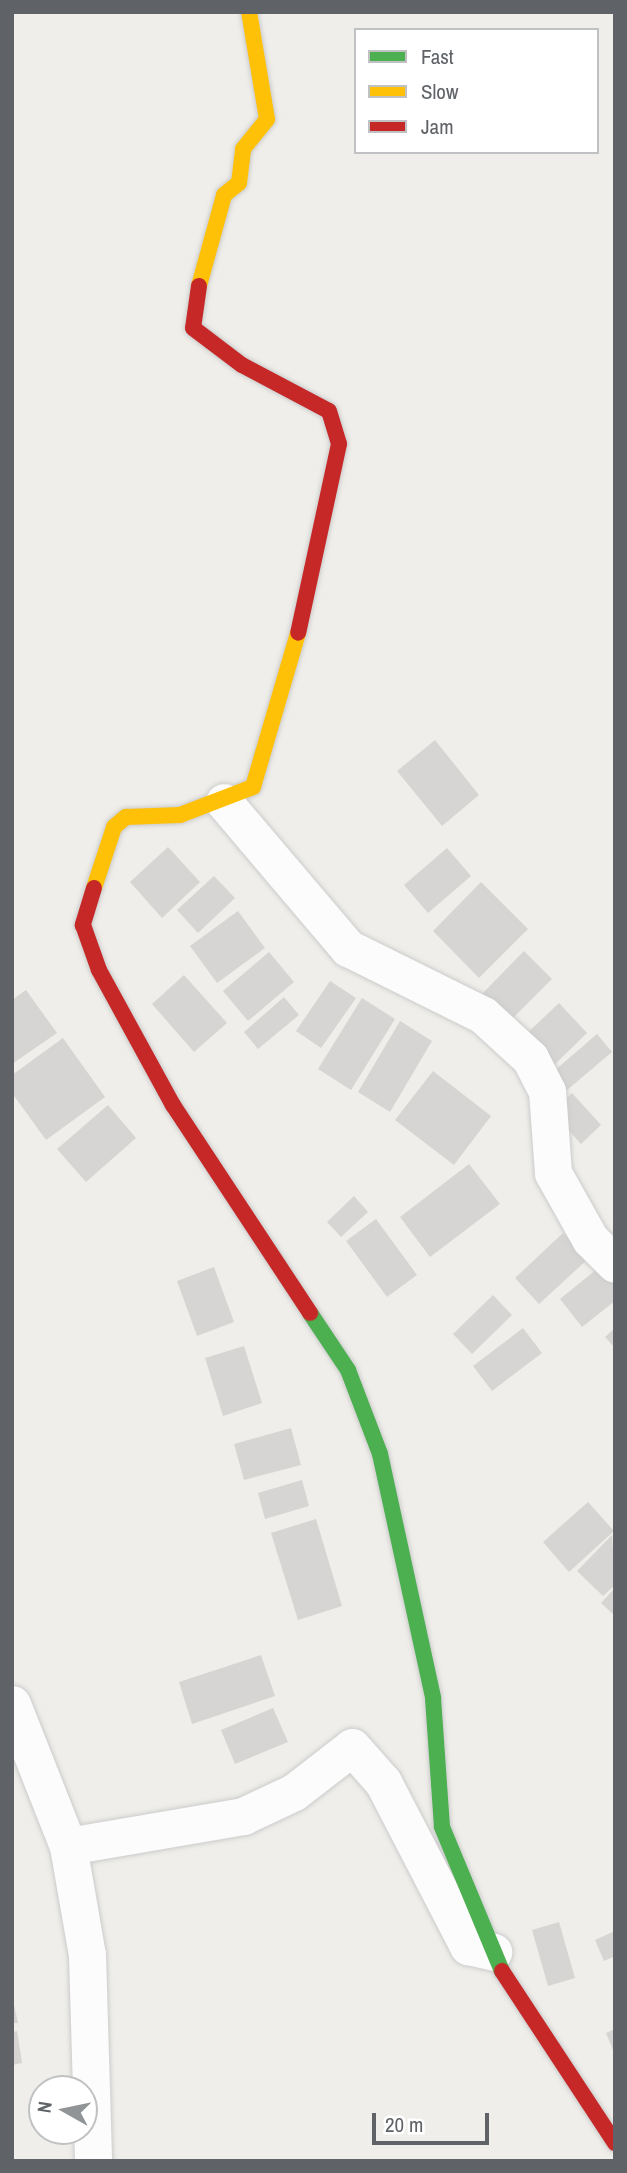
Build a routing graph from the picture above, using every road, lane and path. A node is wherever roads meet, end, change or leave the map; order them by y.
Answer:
1 (249, 12) edge
2 (224, 803) junction
3 (615, 1264) edge
4 (12, 1703) edge
5 (68, 1846) junction
6 (493, 1952) junction
7 (610, 2127) edge
8 (93, 2161) edge

1 - 2 street
2 - 3 street
2 - 6 street
4 - 5 street
5 - 6 street
5 - 8 street
6 - 7 street

